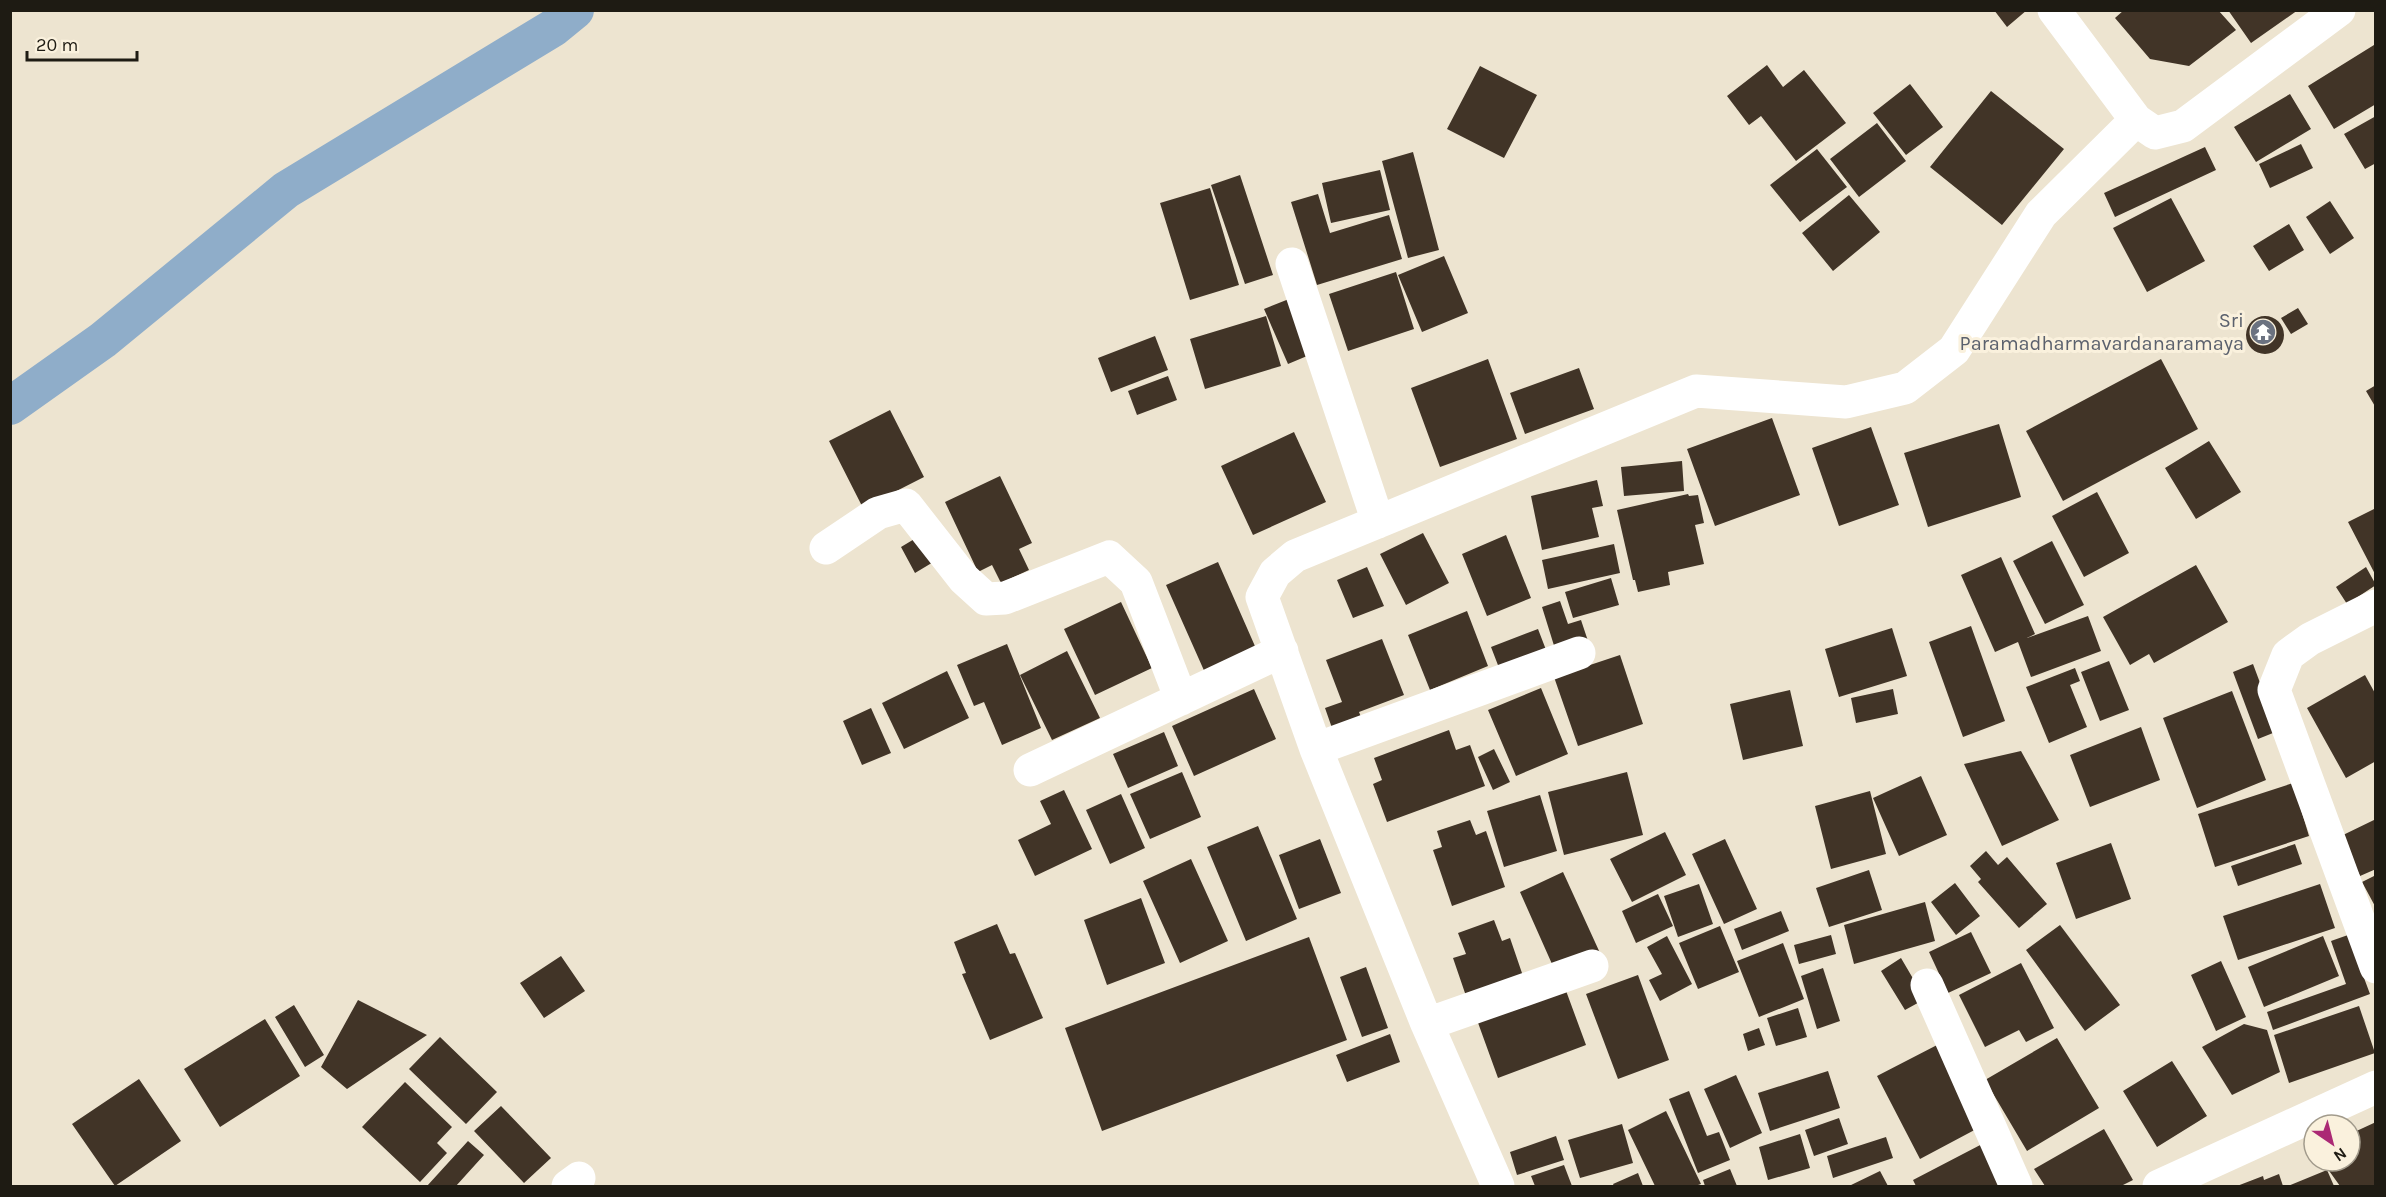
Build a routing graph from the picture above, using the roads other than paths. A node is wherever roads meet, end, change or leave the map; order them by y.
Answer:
1 (2054, 10) edge
2 (2339, 10) edge
3 (2136, 120) junction
4 (1292, 264) dead end
5 (1378, 522) junction
6 (826, 548) dead end
7 (2376, 606) edge
8 (1282, 651) junction
9 (1579, 654) dead end
10 (1181, 699) junction
11 (1316, 749) junction
12 (1030, 770) dead end
13 (1592, 966) dead end
14 (2376, 967) edge
15 (1927, 985) dead end
16 (1427, 1024) junction
17 (2376, 1087) edge
18 (1498, 1186) edge
19 (2016, 1186) edge
20 (2159, 1186) edge

1 - 3 street
2 - 3 street
3 - 5 street
4 - 5 street
5 - 8 street
6 - 10 street
7 - 14 street
8 - 10 street
8 - 11 street
9 - 11 street
10 - 12 street
11 - 16 street
13 - 16 street
15 - 19 street
16 - 18 street
17 - 20 street

